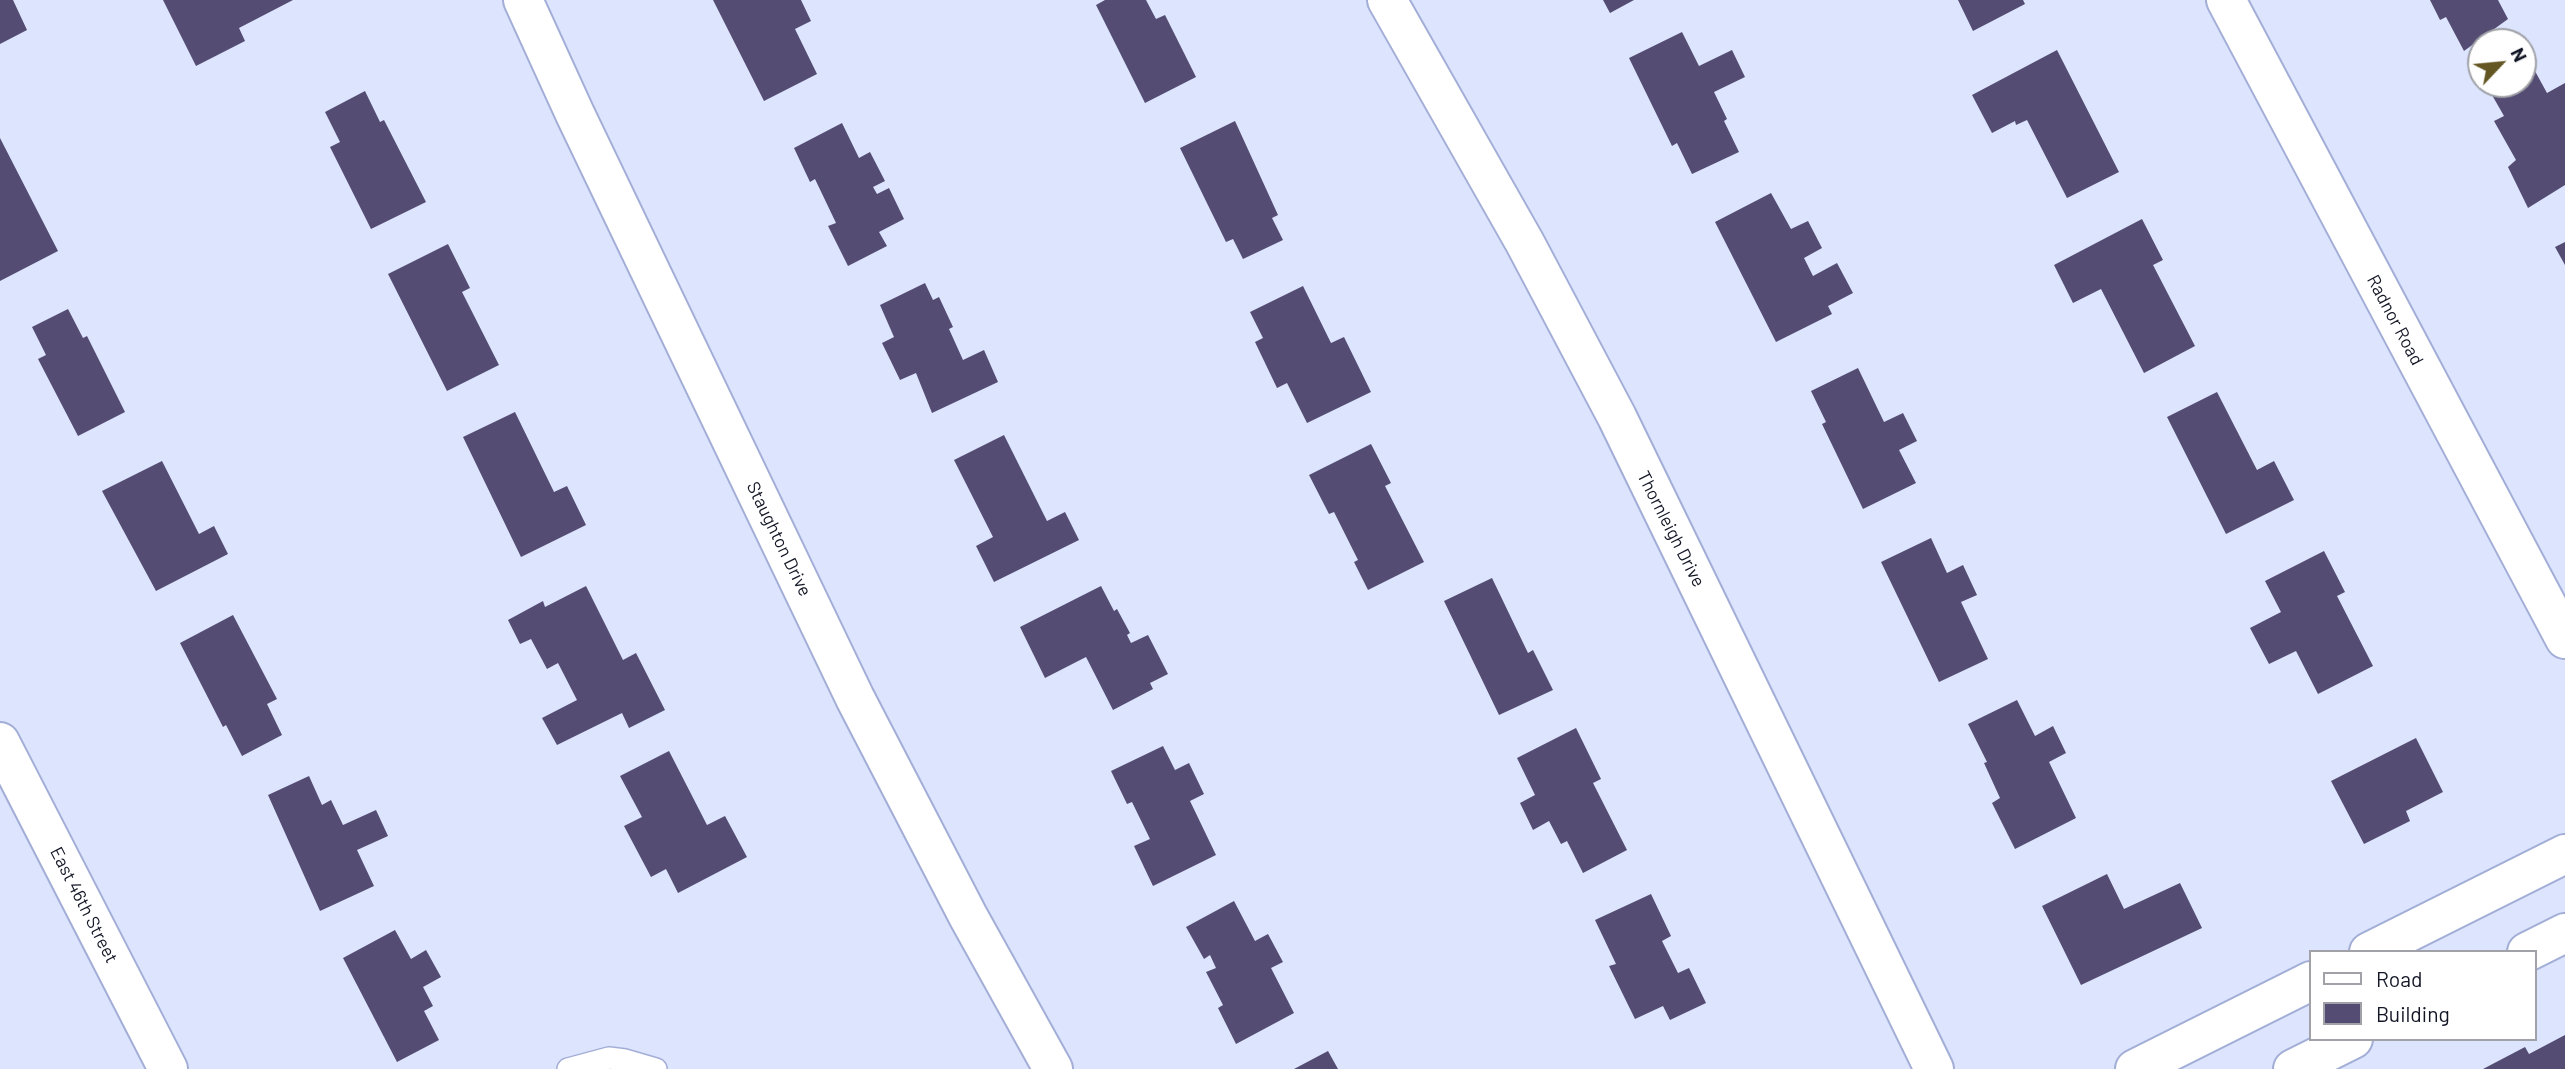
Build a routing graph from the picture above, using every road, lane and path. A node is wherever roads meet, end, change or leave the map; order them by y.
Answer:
1 (523, 0) edge
2 (1387, 0) edge
3 (2226, 0) edge
4 (2565, 639) edge
5 (0, 742) edge
6 (2565, 854) edge
7 (2565, 933) edge
8 (2373, 950) edge
9 (2531, 950) edge
10 (2310, 982) edge
11 (2349, 1041) edge
12 (168, 1069) edge
13 (568, 1069) edge
14 (656, 1069) edge
15 (1054, 1069) edge
16 (1934, 1069) edge
17 (2135, 1069) edge
18 (2293, 1069) edge

1 - 15 street, Staughton Drive
2 - 16 street, Thornleigh Drive
3 - 4 street, Radnor Road
5 - 12 street, East 46th Street
6 - 8 street
7 - 9 street
10 - 17 street
11 - 18 street
13 - 14 lane

